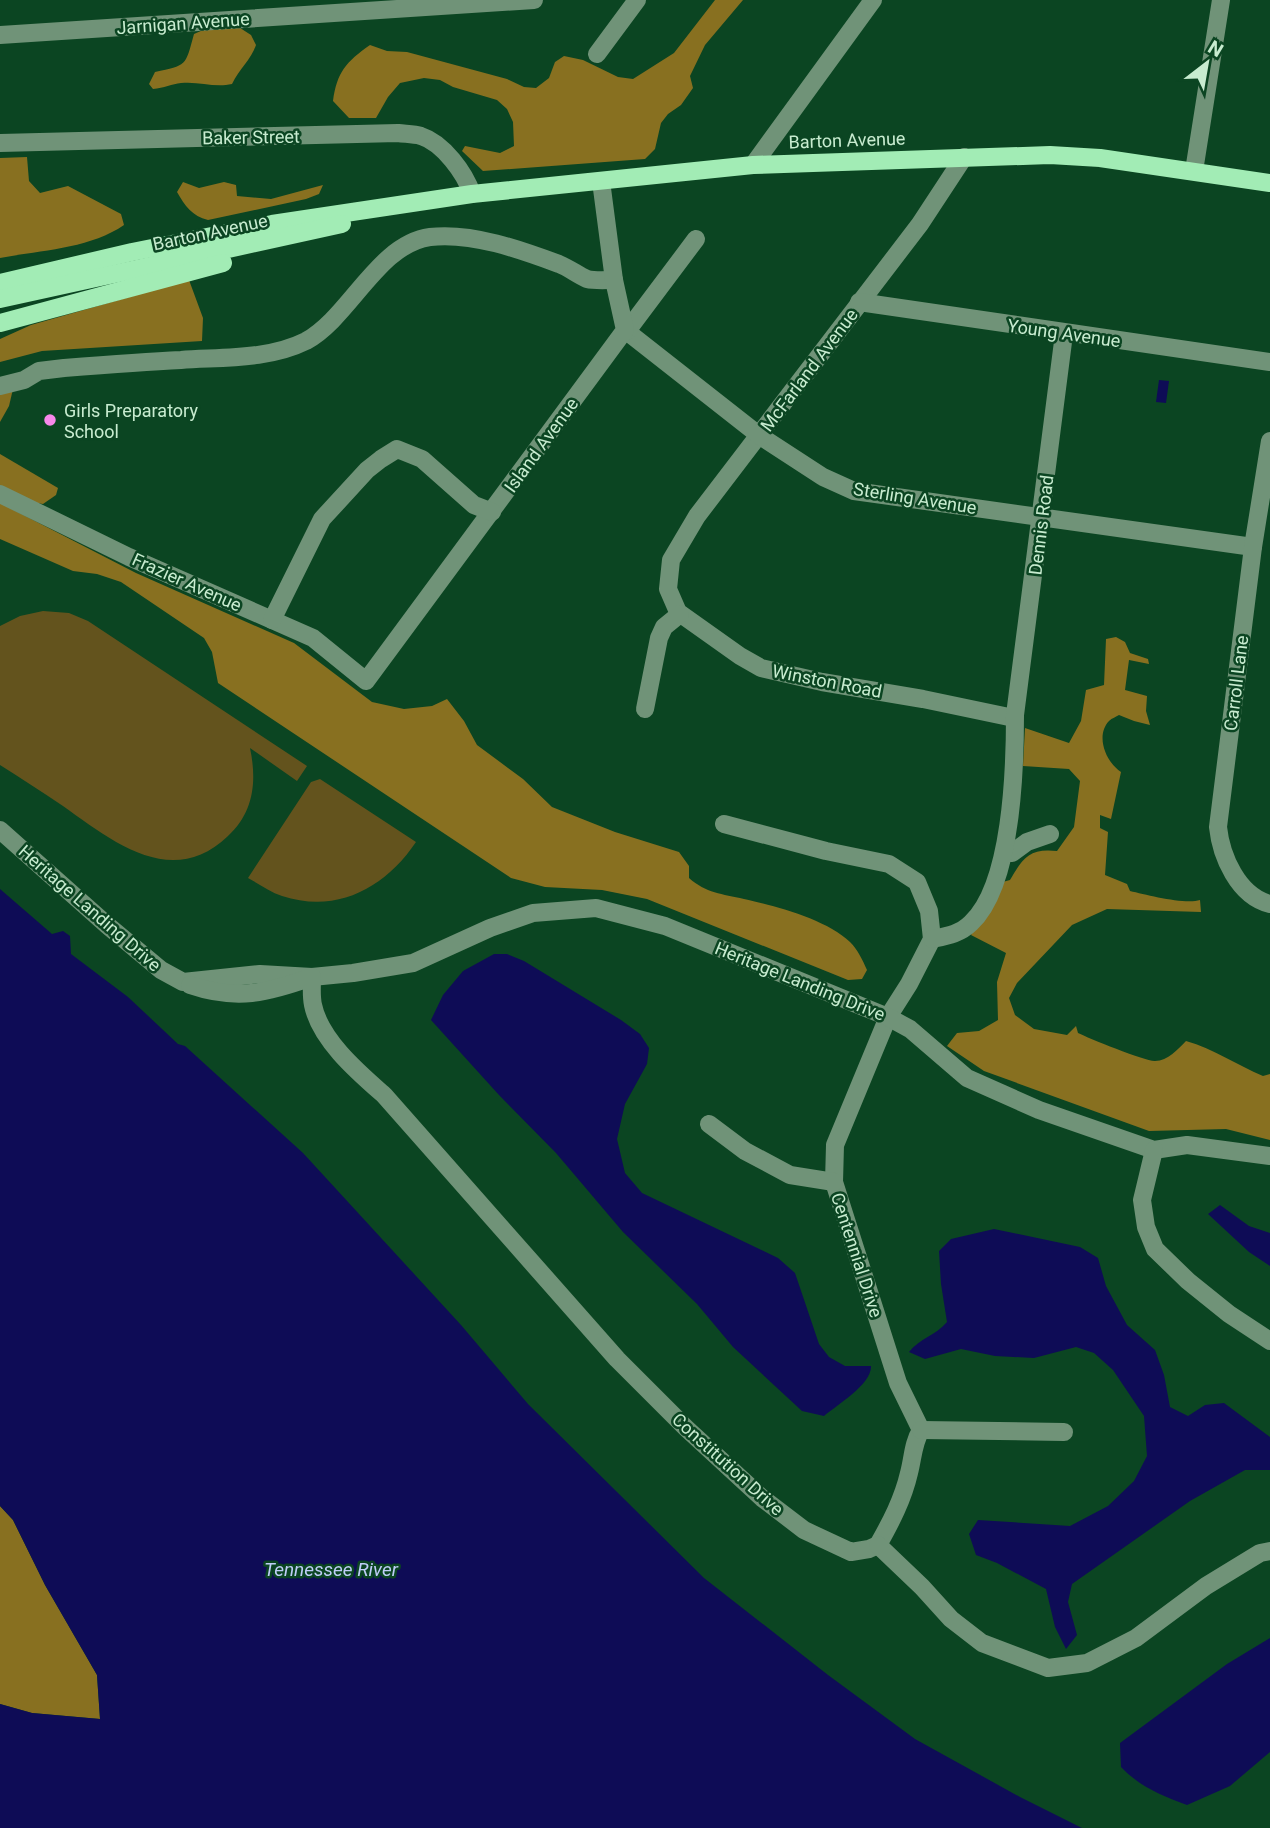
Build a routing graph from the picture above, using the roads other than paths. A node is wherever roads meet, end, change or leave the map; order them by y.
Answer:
1 (534, 0) edge
2 (637, 0) edge
3 (873, 0) edge
4 (1221, 0) edge
5 (0, 35) edge
6 (597, 54) dead end
7 (0, 144) edge
8 (964, 157) junction
9 (752, 165) junction
10 (1194, 171) junction
11 (601, 181) junction
12 (1270, 183) edge
13 (472, 194) junction
14 (427, 201) junction
15 (360, 220) junction
16 (695, 239) dead end
17 (614, 280) junction
18 (0, 283) edge
19 (0, 299) edge
20 (859, 302) junction
21 (0, 323) edge
22 (626, 330) junction
23 (1064, 334) junction
24 (1270, 362) edge
25 (0, 386) edge
26 (760, 436) junction
27 (1270, 441) edge
28 (0, 494) edge
29 (492, 512) junction
30 (1042, 517) junction
31 (1253, 547) junction
32 (668, 589) joint
33 (680, 614) junction
34 (272, 620) junction
35 (366, 681) joint
36 (645, 709) dead end
37 (1015, 715) junction
38 (724, 824) dead end
39 (0, 830) edge
40 (1051, 834) dead end
41 (1005, 852) junction
42 (1270, 904) edge
43 (932, 939) junction
44 (312, 977) junction
45 (888, 1017) junction
46 (709, 1124) dead end
47 (1154, 1150) junction
48 (1270, 1156) edge
49 (834, 1182) junction
50 (1270, 1341) edge
51 (921, 1430) junction
52 (1064, 1432) dead end
53 (878, 1545) junction
54 (1270, 1551) edge

1 - 5 street, Jarnigan Avenue
2 - 6 street
3 - 9 street
4 - 10 street
7 - 13 street, Baker Street
8 - 9 main road, Barton Avenue
8 - 10 main road, Barton Avenue
8 - 20 street, McFarland Avenue
9 - 11 main road, Barton Avenue
10 - 12 main road, Barton Avenue
11 - 13 main road, Barton Avenue
11 - 17 street
13 - 14 main road, Barton Avenue
14 - 15 main road, Barton Avenue
14 - 18 main road, Barton Avenue
15 - 19 main road, Barton Avenue
15 - 21 main road
16 - 22 street, Island Avenue
17 - 22 street
17 - 25 street
20 - 23 street, Young Avenue
20 - 26 street, McFarland Avenue
22 - 26 street, Sterling Avenue
22 - 29 street, Island Avenue
23 - 24 street, Young Avenue
23 - 30 street, Dennis Road
26 - 30 street, Sterling Avenue
26 - 32 street, McFarland Avenue
27 - 31 street, Carroll Lane
28 - 34 street, Frazier Avenue
29 - 34 street
29 - 35 street, Island Avenue
30 - 31 street, Sterling Avenue
30 - 37 street, Dennis Road
31 - 42 street, Carroll Lane
32 - 33 street, Winston Road
33 - 36 street
33 - 37 street, Winston Road
34 - 35 street, Frazier Avenue
37 - 41 street, Dennis Road
38 - 43 street
39 - 44 street, Heritage Landing Drive
40 - 41 street
41 - 43 street, Dennis Road
43 - 45 street, Centennial Drive
44 - 45 street, Heritage Landing Drive
44 - 53 street, Constitution Drive
45 - 47 street, Heritage Landing Drive
45 - 49 street, Centennial Drive
46 - 49 street
47 - 48 street, Heritage Landing Drive
47 - 50 street
49 - 51 street, Centennial Drive
51 - 52 street
51 - 53 street
53 - 54 street

